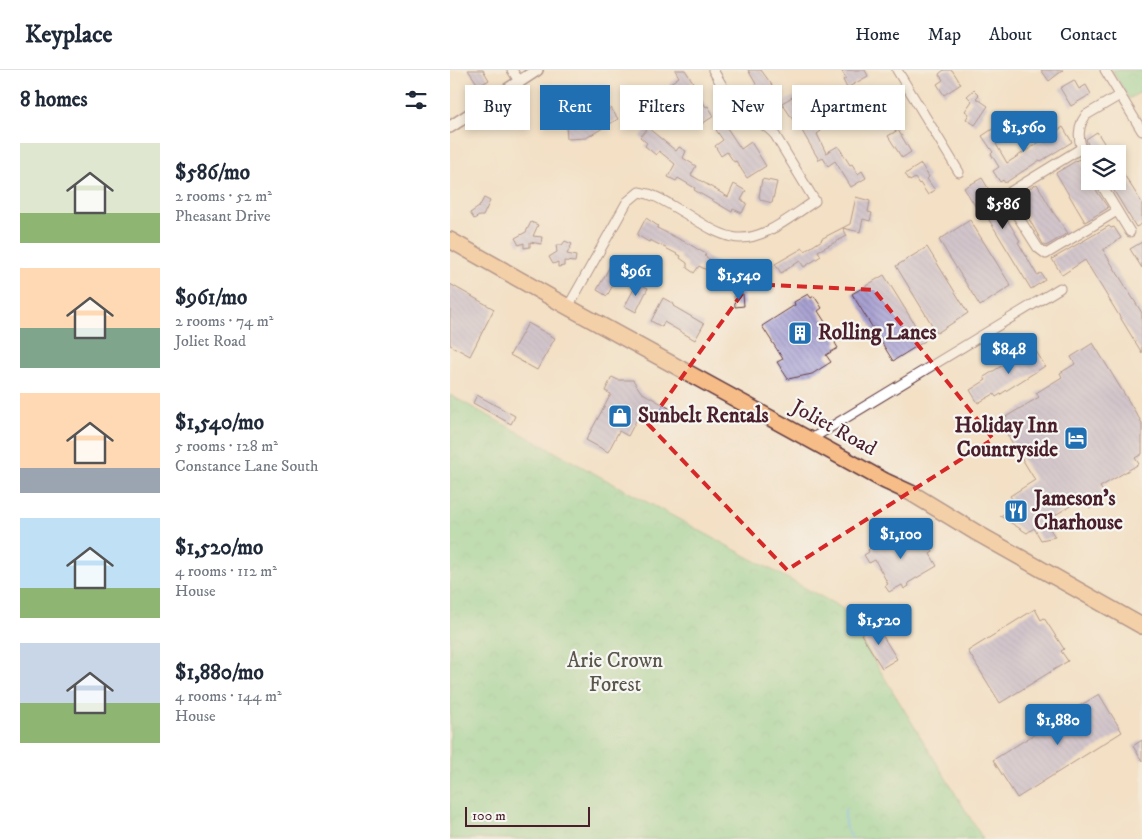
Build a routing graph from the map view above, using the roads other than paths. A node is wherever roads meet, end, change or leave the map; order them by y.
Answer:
1 (512, 70) edge
2 (537, 70) edge
3 (713, 70) edge
4 (896, 70) edge
5 (1105, 70) edge
6 (519, 82) junction
7 (1120, 95) junction
8 (450, 127) edge
9 (1142, 131) edge
10 (1080, 149) joint
11 (959, 172) dead end
12 (1104, 190) edge
13 (1117, 211) junction
14 (1130, 232) dead end
15 (450, 240) edge
16 (1060, 288) dead end
17 (568, 307) junction
18 (811, 439) junction
19 (1142, 626) edge

1 - 6 street
2 - 6 street
3 - 17 street
4 - 11 street
5 - 7 street
6 - 8 street
7 - 9 street
7 - 10 street
10 - 13 street
12 - 13 street
13 - 14 street
15 - 17 main road, Joliet Road
16 - 18 street
17 - 18 main road, Joliet Road
18 - 19 main road, Joliet Road

